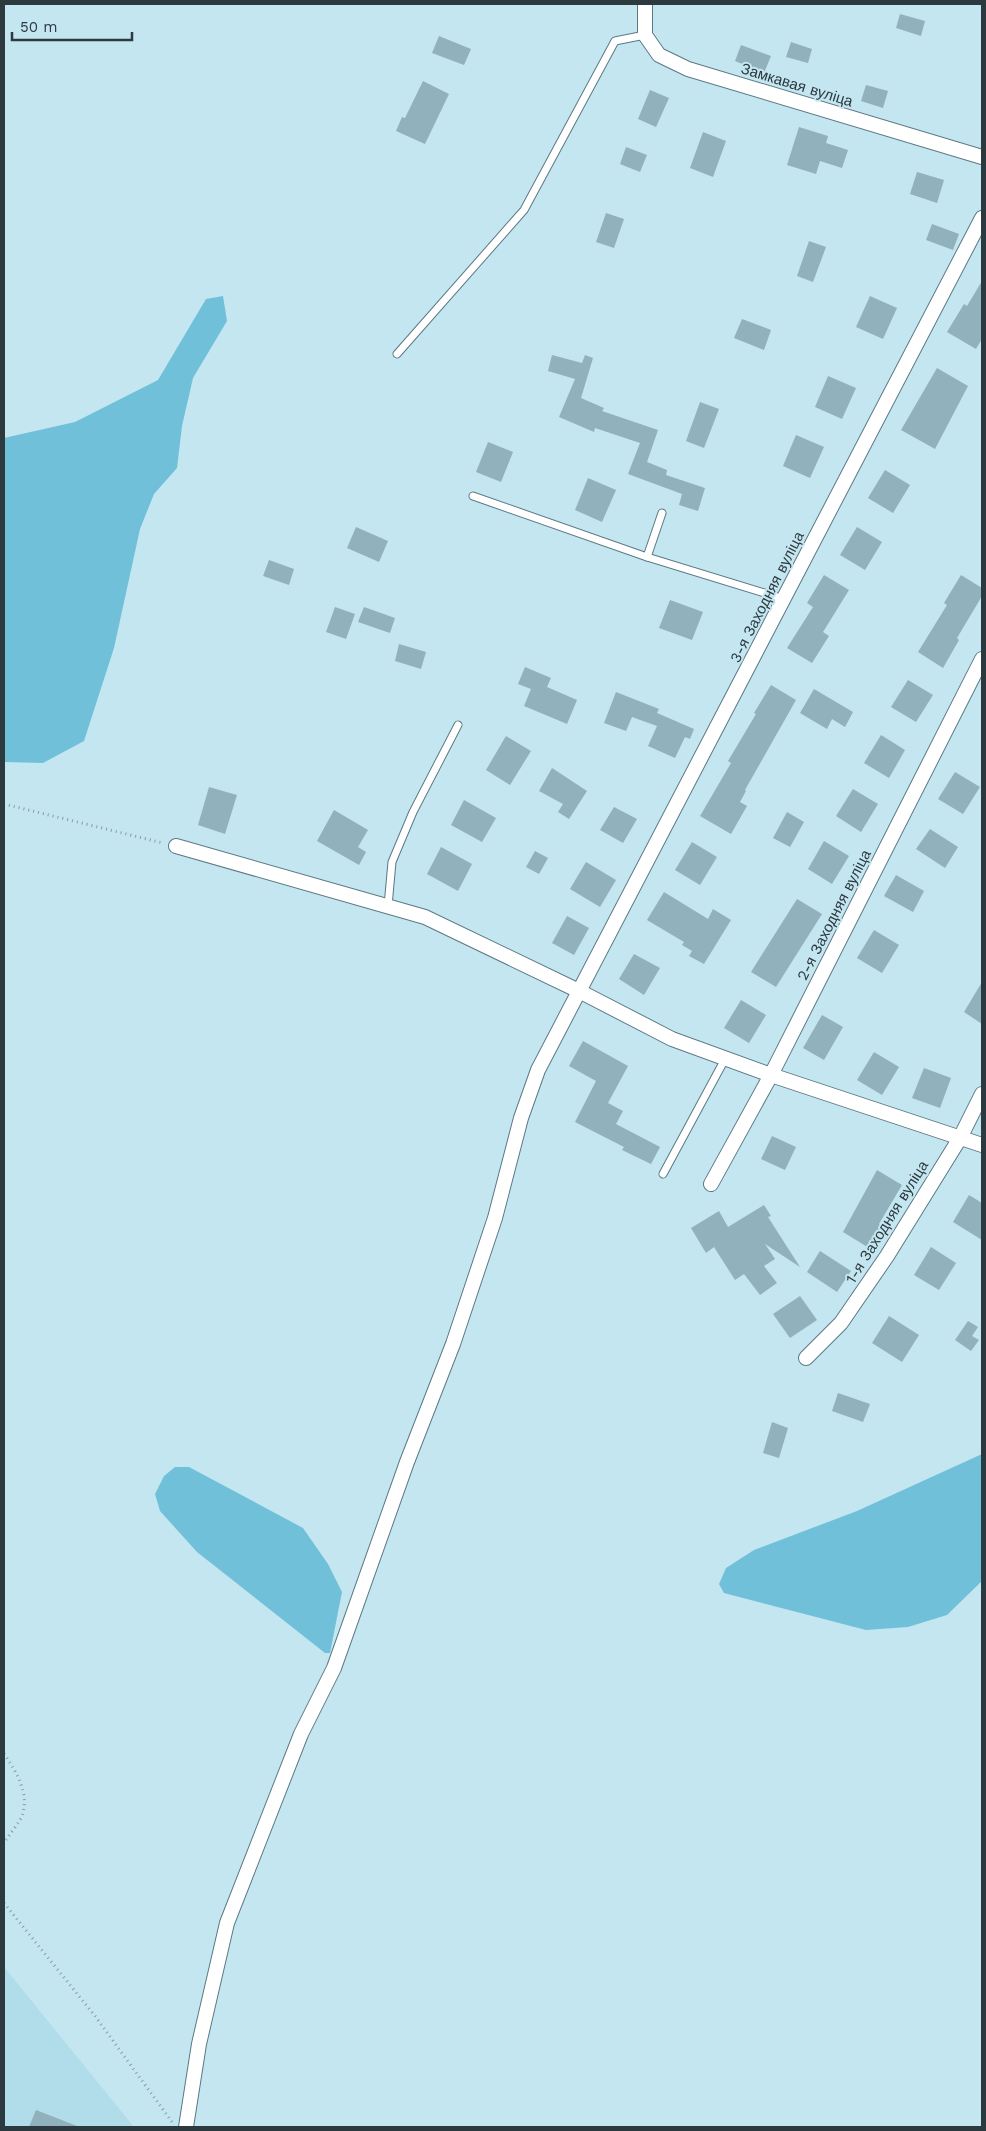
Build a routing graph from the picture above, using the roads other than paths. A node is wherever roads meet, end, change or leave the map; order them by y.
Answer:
1 (645, 4) edge
2 (645, 35) junction
3 (982, 157) edge
4 (982, 218) edge
5 (397, 354) dead end
6 (473, 496) dead end
7 (662, 513) dead end
8 (647, 556) junction
9 (784, 599) junction
10 (982, 659) edge
11 (458, 725) dead end
12 (176, 846) road end
13 (388, 906) junction
14 (579, 991) junction
15 (726, 1059) junction
16 (771, 1075) junction
17 (982, 1094) edge
18 (960, 1138) junction
19 (982, 1145) edge
20 (663, 1174) dead end
21 (711, 1184) dead end
22 (806, 1358) dead end
23 (186, 2127) edge

1 - 2 street
2 - 3 street, Замкавая вуліца
2 - 5 lane
4 - 9 street, 3-я Заходняя вуліца
6 - 8 lane
7 - 8 lane
8 - 9 lane
9 - 14 street, 3-я Заходняя вуліца
10 - 16 street, 2-я Заходняя вуліца
11 - 13 lane
12 - 13 street
13 - 14 street
14 - 15 street
14 - 23 street, 3-я Заходняя вуліца
15 - 16 street
15 - 20 lane
16 - 18 street
16 - 21 street, 2-я Заходняя вуліца
17 - 18 street, 1-я Заходняя вуліца
18 - 19 street
18 - 22 street, 1-я Заходняя вуліца

